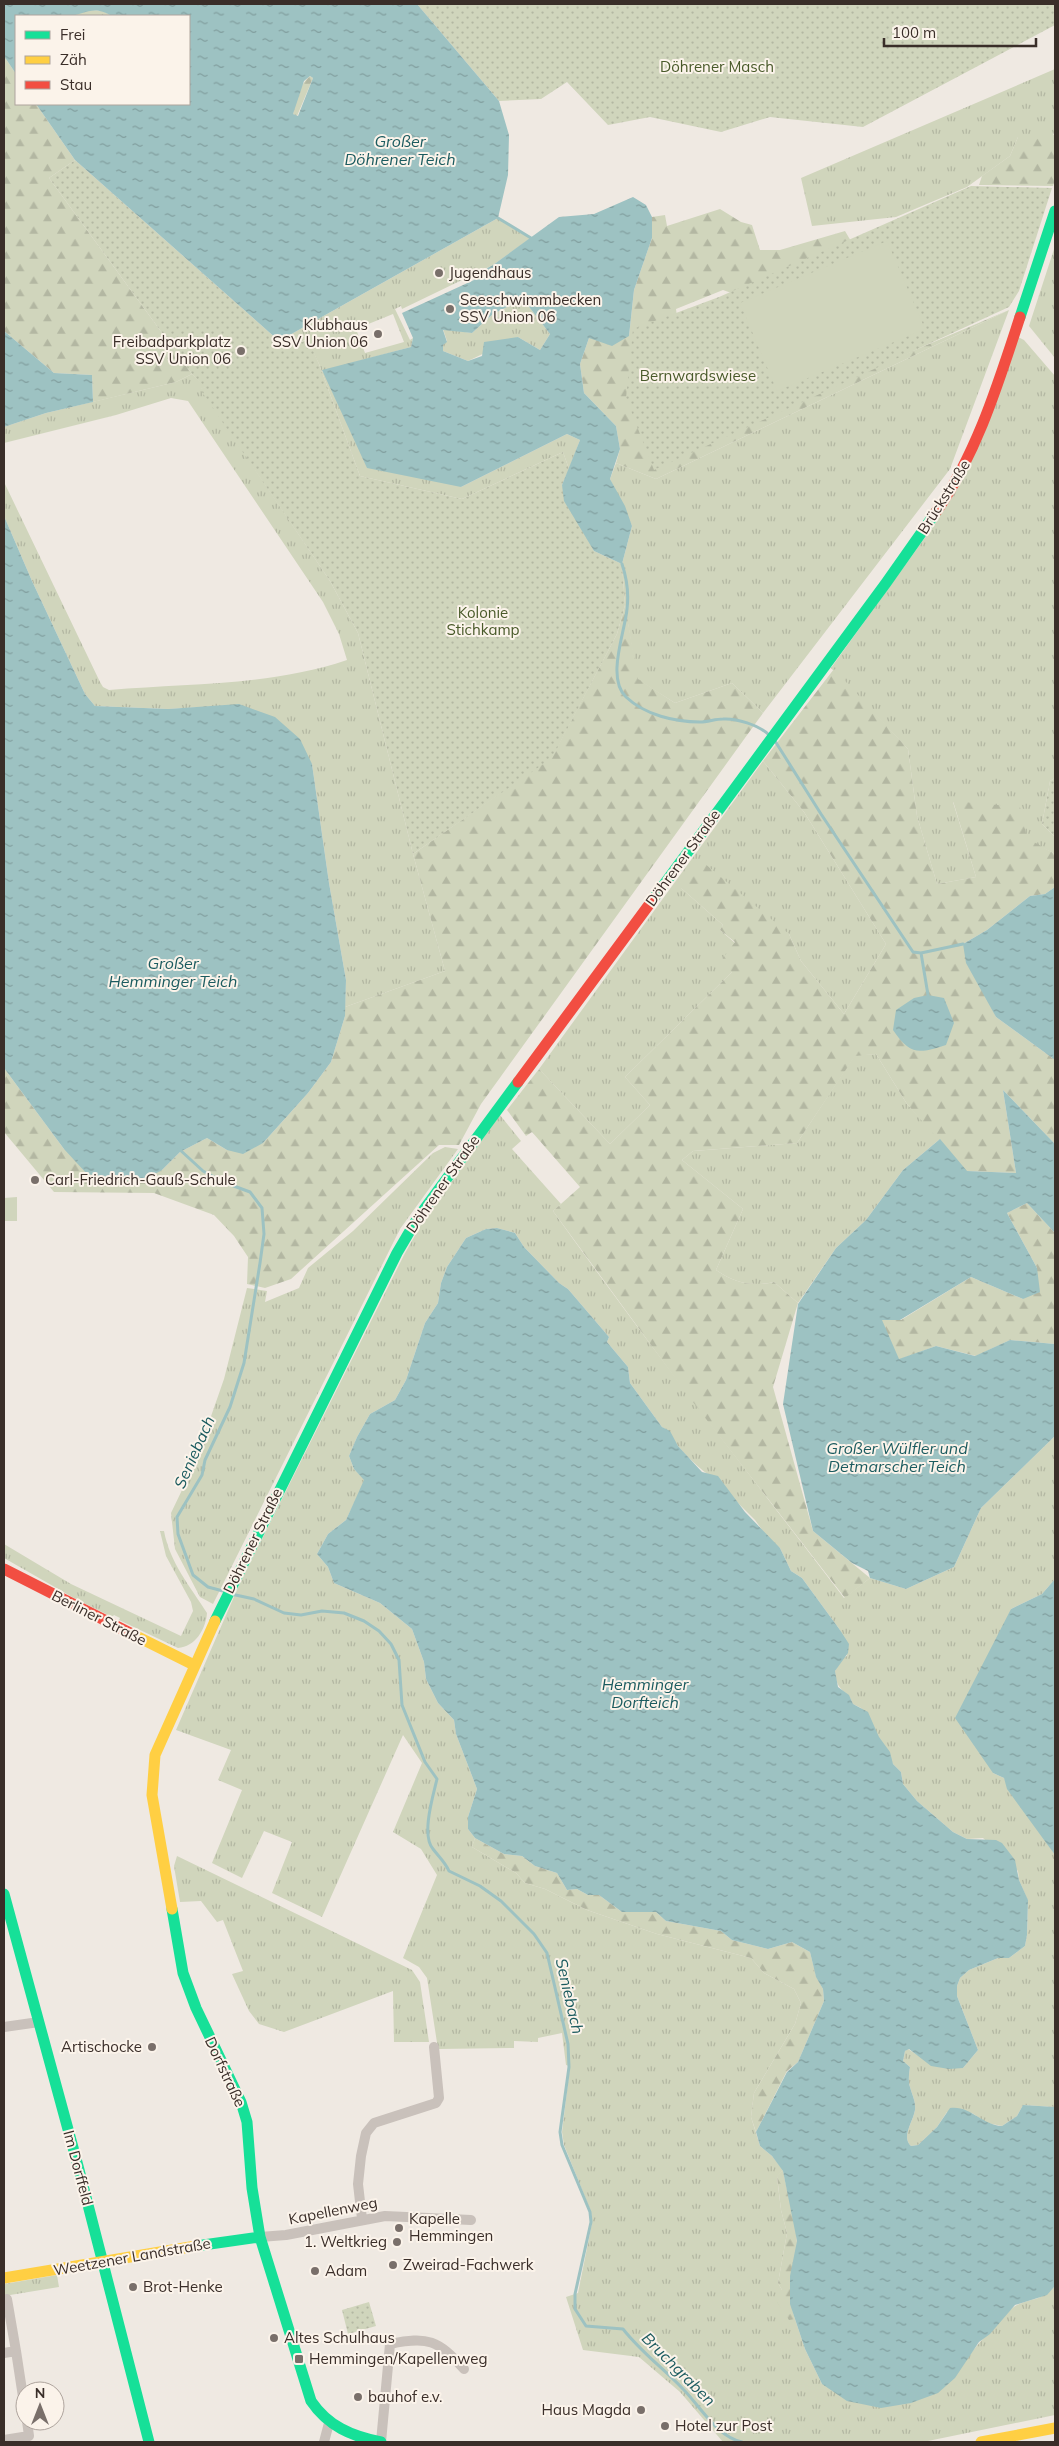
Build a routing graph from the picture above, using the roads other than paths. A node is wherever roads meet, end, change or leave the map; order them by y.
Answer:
1 (1055, 211) edge
2 (764, 747) joint
3 (4, 1569) edge
4 (194, 1665) junction
5 (4, 1894) edge
6 (39, 2022) junction
7 (4, 2027) edge
8 (434, 2048) dead end
9 (362, 2219) junction
10 (471, 2220) dead end
11 (260, 2237) junction
12 (102, 2262) junction
13 (4, 2278) edge
14 (8, 2299) dead end
15 (16, 2351) junction
16 (4, 2353) edge
17 (464, 2369) dead end
18 (21, 2381) edge
19 (329, 2423) junction
20 (1055, 2428) edge
21 (28, 2431) edge
22 (4, 2440) edge
23 (149, 2442) edge
24 (324, 2442) edge
25 (381, 2442) edge
26 (981, 2442) edge

1 - 2 street, Brückstraße
2 - 4 street, Döhrener Straße
3 - 4 street, Berliner Straße
4 - 11 street, Dorfstraße
5 - 6 street, Im Dorffeld
6 - 7 street
6 - 12 street, Im Dorffeld
8 - 9 street
9 - 10 street, Kapellenweg
9 - 11 street, Kapellenweg
11 - 12 street, Weetzener Landstraße
11 - 19 street, Dorfstraße
12 - 13 street, Weetzener Landstraße
12 - 23 street, Im Dorffeld
14 - 15 street
15 - 16 street
15 - 18 street
17 - 25 street
19 - 24 street
19 - 25 street, Dorfstraße
20 - 26 street
21 - 22 street

